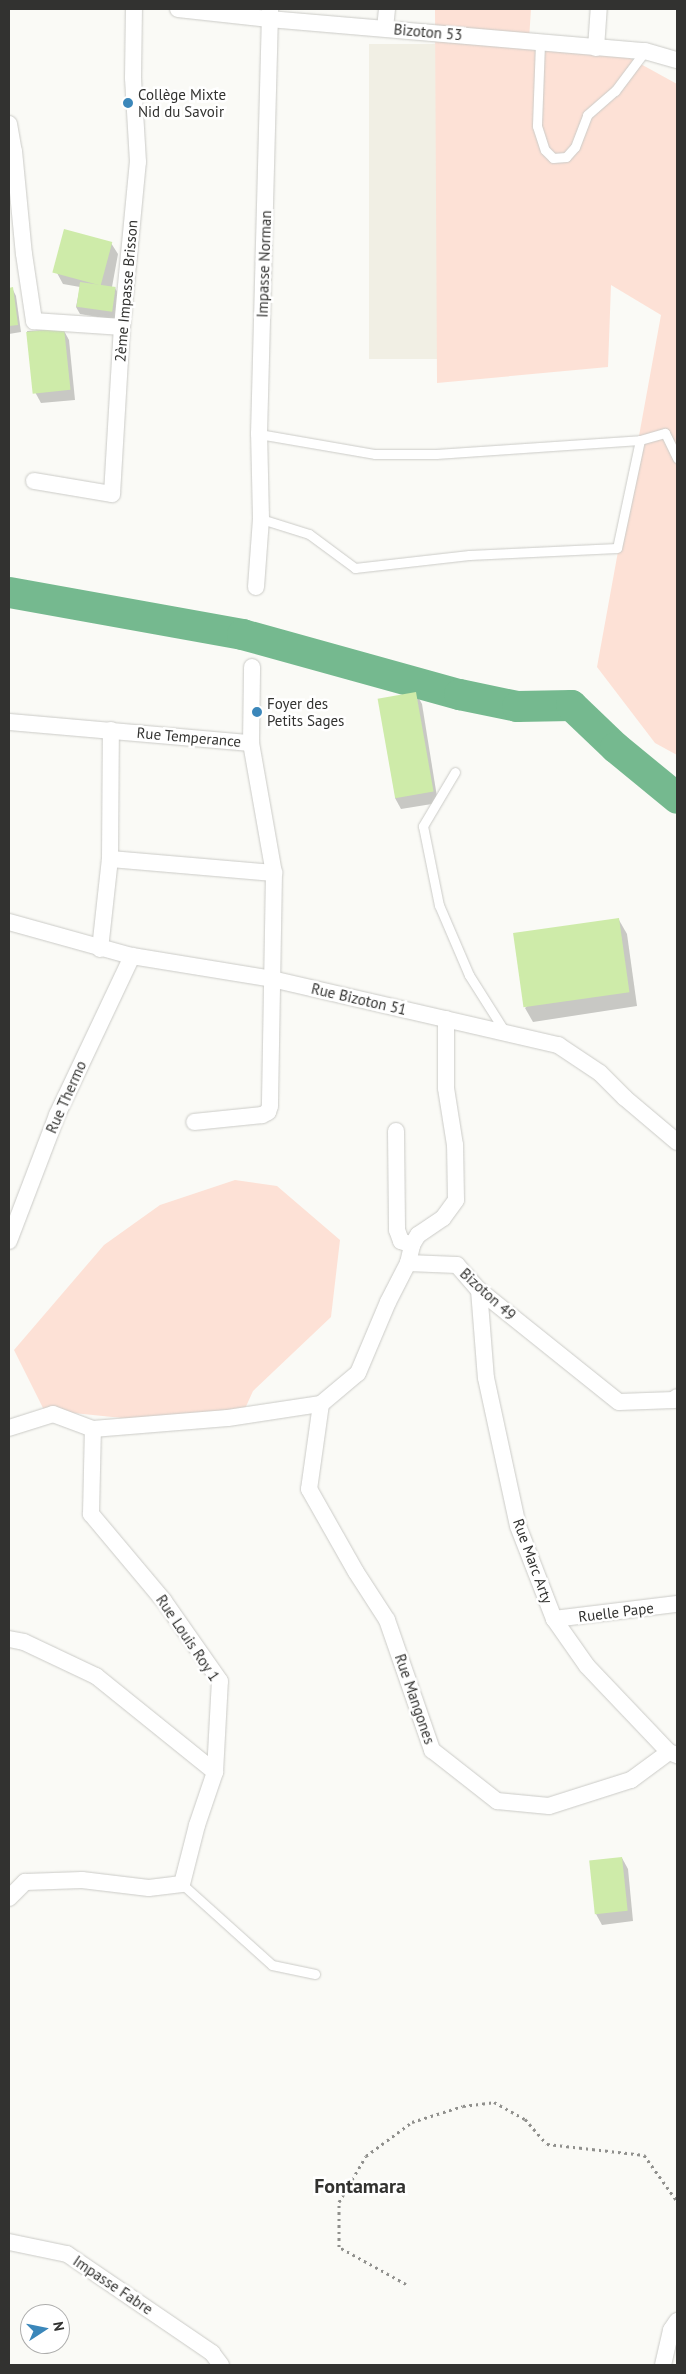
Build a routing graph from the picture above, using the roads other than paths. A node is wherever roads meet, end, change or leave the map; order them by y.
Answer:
1 (134, 9) edge
2 (178, 9) edge
3 (387, 9) edge
4 (599, 9) edge
5 (269, 14) edge
6 (385, 28) junction
7 (540, 43) junction
8 (596, 48) junction
9 (645, 51) junction
10 (677, 60) edge
11 (9, 124) edge
12 (122, 326) junction
13 (259, 434) junction
14 (640, 440) junction
15 (677, 458) edge
16 (34, 482) dead end
17 (261, 519) junction
18 (256, 587) dead end
19 (252, 667) dead end
20 (9, 722) edge
21 (110, 730) junction
22 (251, 743) junction
23 (455, 772) dead end
24 (110, 859) junction
25 (274, 873) junction
26 (9, 922) edge
27 (100, 949) junction
28 (132, 956) junction
29 (272, 979) junction
30 (446, 1019) junction
31 (505, 1032) junction
32 (194, 1122) dead end
33 (396, 1131) dead end
34 (677, 1142) edge
35 (9, 1241) edge
36 (412, 1245) junction
37 (408, 1263) junction
38 (480, 1290) junction
39 (677, 1397) edge
40 (321, 1404) junction
41 (9, 1428) edge
42 (94, 1430) junction
43 (677, 1604) edge
44 (554, 1619) junction
45 (9, 1639) edge
46 (673, 1754) edge
47 (215, 1772) junction
48 (182, 1884) junction
49 (9, 1898) edge
50 (315, 1974) dead end
51 (9, 2242) edge
52 (677, 2321) edge
53 (221, 2365) edge
54 (663, 2365) edge

1 - 12 street, 2ème Impasse Brisson
2 - 5 street, Bizoton 53
3 - 6 street
4 - 8 street
5 - 6 street, Bizoton 53
5 - 13 street, Impasse Norman
6 - 7 street, Bizoton 53
7 - 8 street, Bizoton 53
7 - 9 lane
8 - 9 street, Bizoton 53
9 - 10 street, Bizoton 53
11 - 12 street
12 - 16 street, 2ème Impasse Brisson
13 - 14 lane
13 - 17 street, Impasse Norman
14 - 15 lane
14 - 17 lane
17 - 18 street, Impasse Norman
19 - 22 street
20 - 21 street, Rue Temperance
21 - 22 street, Rue Temperance
21 - 24 street
22 - 25 street, Rue Temperance
23 - 31 lane
24 - 25 street
24 - 27 street
25 - 29 street, Rue Temperance
26 - 27 street, Rue Bizoton 51
27 - 28 street, Rue Bizoton 51
28 - 29 street, Rue Bizoton 51
28 - 35 street, Rue Thermo
29 - 30 street, Rue Bizoton 51
29 - 32 street, Rue Temperance
30 - 31 street, Rue Bizoton 51
30 - 36 street
31 - 34 street, Rue Bizoton 51
33 - 36 street
36 - 37 street
37 - 38 street, Bizoton 49
37 - 40 street
38 - 39 street, Bizoton 49
38 - 44 street, Rue Marc Arty
40 - 42 street
40 - 46 street, Rue Mangones
41 - 42 street
42 - 47 street, Rue Louis Roy 1
43 - 44 street, Ruelle Pape
44 - 46 street, Rue Marc Arty
45 - 47 street
47 - 48 street, Rue Louis Roy 1
48 - 49 street
48 - 50 lane
51 - 53 street, Impasse Fabre
52 - 54 street

